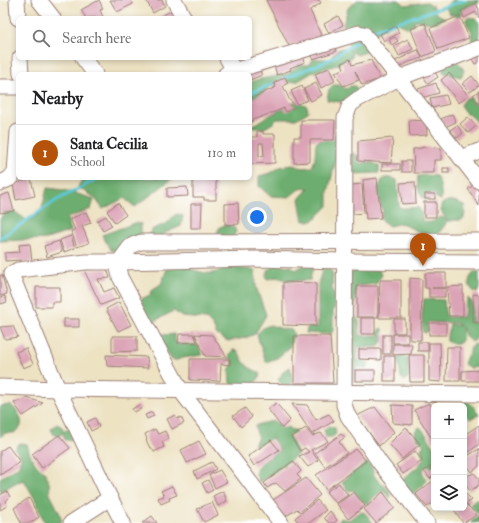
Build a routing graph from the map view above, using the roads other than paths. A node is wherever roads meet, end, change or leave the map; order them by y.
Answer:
1 (17, 0) edge
2 (39, 0) edge
3 (174, 0) edge
4 (18, 16) edge
5 (51, 16) edge
6 (183, 16) edge
7 (479, 48) edge
8 (20, 60) edge
9 (84, 60) edge
10 (228, 68) edge
11 (21, 72) edge
12 (94, 72) edge
13 (399, 78) junction
14 (0, 87) edge
15 (16, 87) edge
16 (479, 151) edge
17 (460, 158) junction
18 (16, 159) edge
19 (479, 181) edge
20 (0, 183) edge
21 (345, 241) junction
22 (479, 241) edge
23 (344, 261) junction
24 (119, 262) junction
25 (479, 262) edge
26 (0, 387) edge
27 (58, 389) junction
28 (181, 391) junction
29 (344, 393) junction
30 (478, 396) edge
31 (110, 498) junction
32 (70, 523) edge
33 (123, 523) edge
34 (280, 523) edge
35 (427, 523) edge

1 - 4 street
2 - 5 street
3 - 6 street
7 - 13 street
8 - 11 street
9 - 12 street
10 - 13 street
13 - 17 street
13 - 21 street
14 - 15 street
16 - 17 street
17 - 19 street
18 - 20 street
21 - 22 street
21 - 23 street
21 - 24 street
23 - 24 street
23 - 25 street
23 - 29 street
24 - 27 street
24 - 28 street
26 - 27 street
27 - 28 street
27 - 31 street
28 - 29 street
28 - 34 street
29 - 30 street
29 - 35 street
31 - 32 street
31 - 33 street

